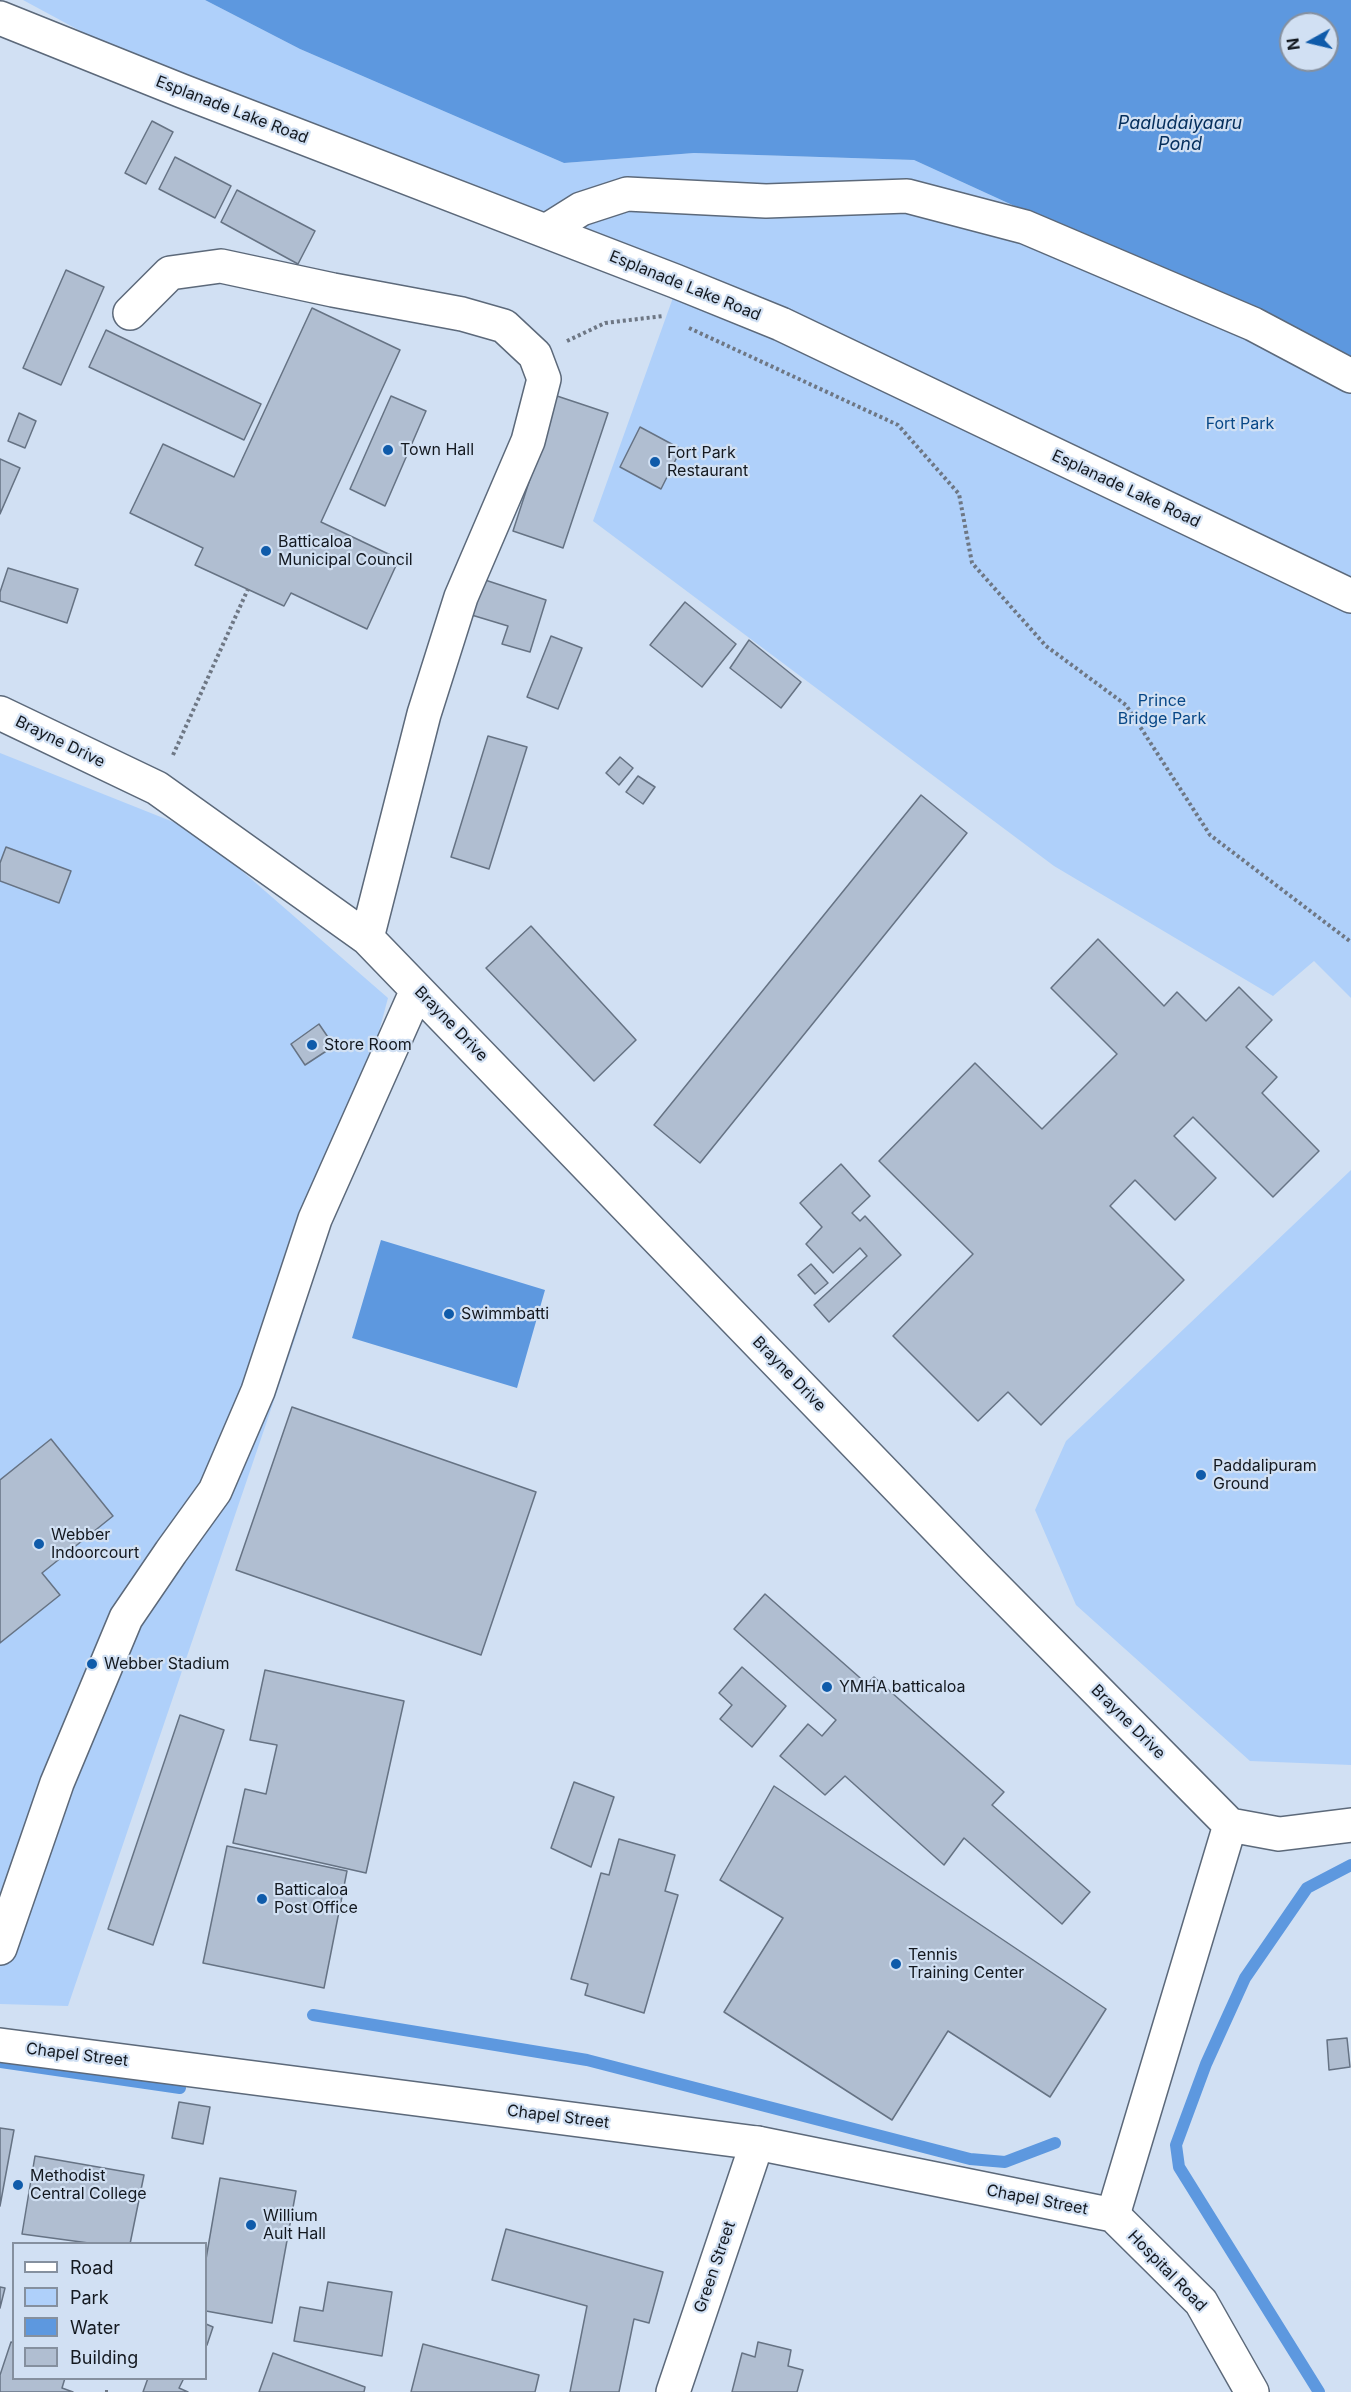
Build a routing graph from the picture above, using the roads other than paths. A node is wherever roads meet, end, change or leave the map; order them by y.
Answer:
1 (0, 18) edge
2 (546, 231) junction
3 (130, 313) dead end
4 (1351, 376) edge
5 (1351, 596) edge
6 (0, 713) edge
7 (367, 938) junction
8 (417, 990) junction
9 (1230, 1825) junction
10 (1351, 1825) edge
11 (0, 1948) edge
12 (0, 2045) edge
13 (757, 2143) junction
14 (1113, 2215) junction
15 (673, 2392) edge
16 (1252, 2392) edge

1 - 2 street, Esplanade Lake Road
2 - 4 street
2 - 5 street, Esplanade Lake Road
3 - 7 street
6 - 7 street, Brayne Drive
7 - 8 street, Brayne Drive
8 - 9 street, Brayne Drive
8 - 11 street
9 - 10 street
9 - 14 street
12 - 13 street, Chapel Street
13 - 14 street, Chapel Street
13 - 15 street, Green Street
14 - 16 street, Hospital Road

